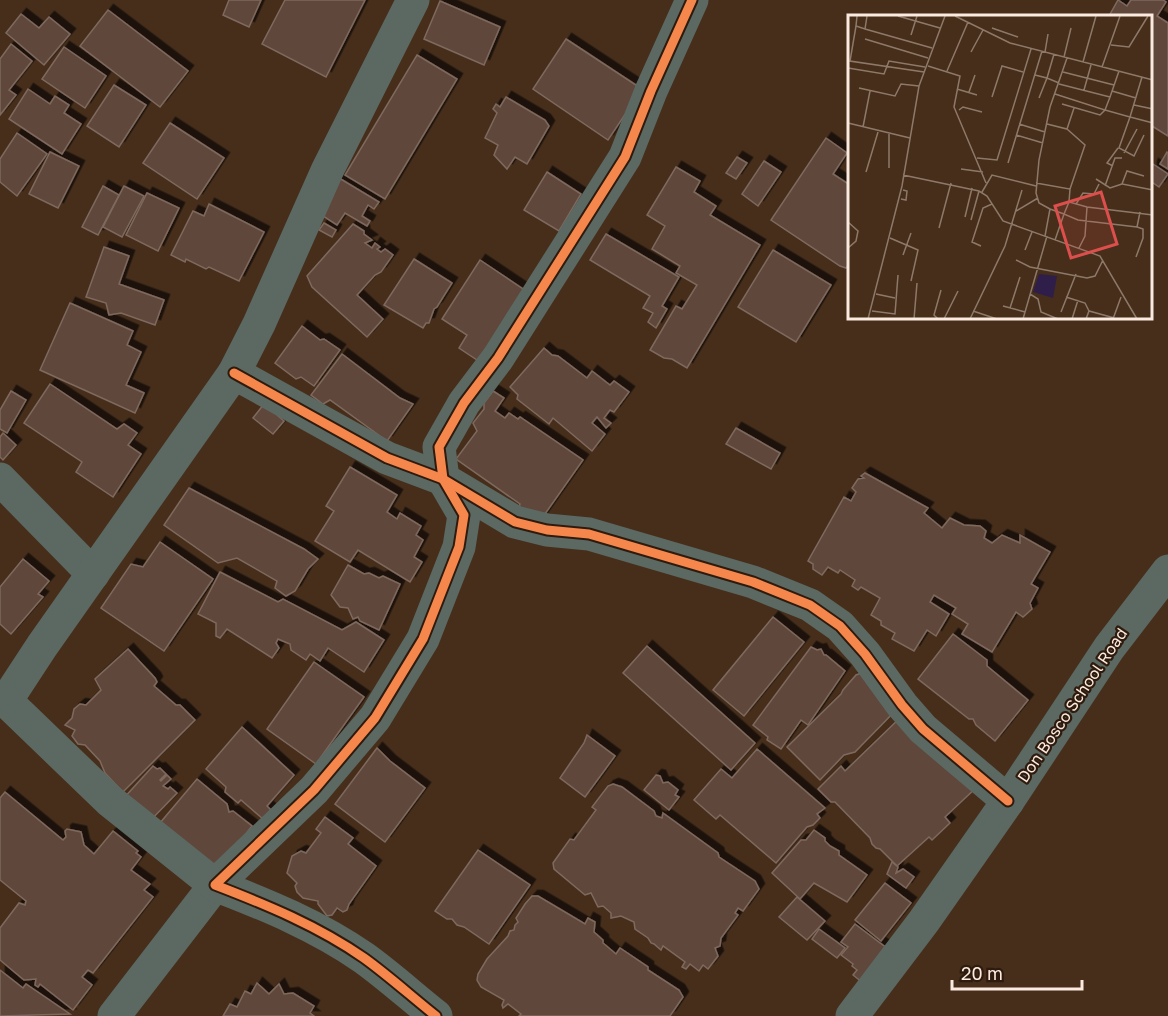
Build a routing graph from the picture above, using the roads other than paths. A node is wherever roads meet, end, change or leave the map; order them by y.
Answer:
1 (413, 0) edge
2 (692, 0) edge
3 (234, 373) junction
4 (0, 479) edge
5 (443, 480) junction
6 (1168, 571) edge
7 (93, 574) junction
8 (3, 699) edge
9 (1008, 801) junction
10 (215, 885) junction
11 (114, 1016) edge
12 (436, 1016) edge
13 (852, 1016) edge

1 - 3 street
2 - 5 street
3 - 5 street
3 - 7 street
4 - 7 street
5 - 9 street
5 - 10 street
6 - 9 street, Don Bosco School Road
7 - 8 street
8 - 10 street
9 - 13 street, Don Bosco School Road
10 - 11 street
10 - 12 street

